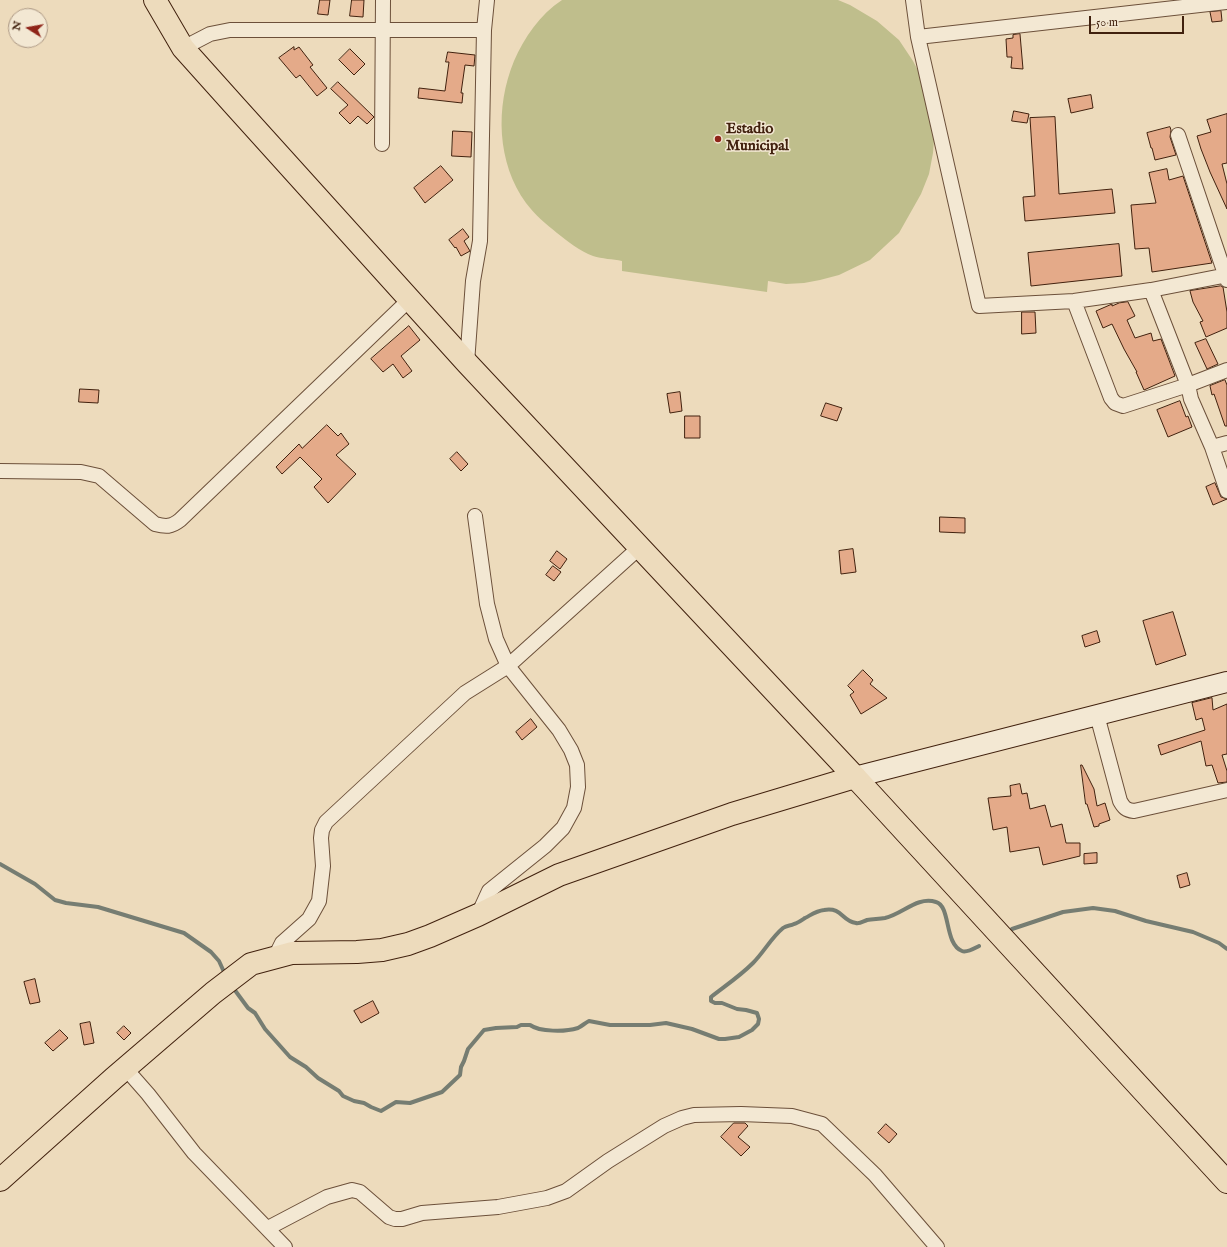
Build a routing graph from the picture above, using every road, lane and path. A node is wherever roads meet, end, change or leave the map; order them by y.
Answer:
1 (155, 0) edge
2 (383, 0) edge
3 (487, 0) edge
4 (913, 0) edge
5 (1227, 2) edge
6 (382, 30) junction
7 (484, 30) junction
8 (918, 36) junction
9 (183, 48) junction
10 (1178, 135) dead end
11 (382, 144) dead end
12 (1226, 277) edge
13 (1151, 290) junction
14 (410, 299) junction
15 (1074, 301) junction
16 (467, 362) junction
17 (1227, 370) edge
18 (1188, 385) junction
19 (1227, 443) edge
20 (1212, 447) junction
21 (0, 471) edge
22 (1227, 491) edge
23 (475, 516) dead end
24 (640, 547) junction
25 (508, 666) junction
26 (1227, 682) edge
27 (1097, 715) junction
28 (855, 777) junction
29 (1227, 790) edge
30 (478, 915) junction
31 (275, 957) junction
32 (126, 1069) junction
33 (0, 1180) edge
34 (1227, 1182) edge
35 (268, 1228) junction
36 (285, 1247) edge
37 (937, 1247) edge

1 - 9 main road
2 - 6 street
3 - 7 street
4 - 8 street
5 - 8 street
6 - 7 street
6 - 9 street
6 - 11 street
7 - 16 street
8 - 15 street
9 - 14 main road
10 - 12 street
12 - 13 street
13 - 15 street
13 - 18 street
14 - 16 main road
14 - 21 street
15 - 18 street
16 - 24 main road
17 - 18 street
18 - 20 street
19 - 20 street
20 - 22 street
23 - 25 street
24 - 25 street
24 - 28 main road
25 - 30 street
25 - 31 street
26 - 27 main road
27 - 28 main road
27 - 29 street
28 - 30 main road
28 - 34 main road
30 - 31 main road
31 - 32 main road
32 - 33 main road
32 - 35 street
35 - 36 street
35 - 37 street

